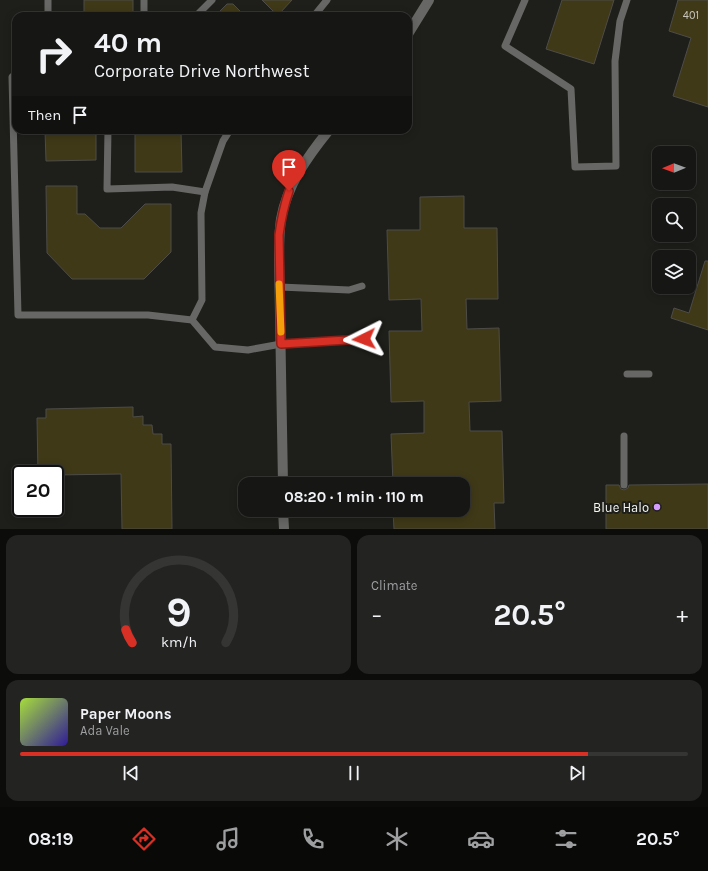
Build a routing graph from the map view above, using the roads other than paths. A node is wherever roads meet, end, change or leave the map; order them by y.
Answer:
1 (48, 0) edge
2 (144, 0) edge
3 (212, 0) edge
4 (326, 0) edge
5 (429, 0) edge
6 (525, 0) edge
7 (627, 0) edge
8 (48, 12) edge
9 (144, 12) edge
10 (200, 12) edge
11 (317, 12) edge
12 (412, 28) edge
13 (13, 134) edge
14 (108, 134) edge
15 (227, 134) edge
16 (326, 134) edge
17 (206, 192) junction
18 (362, 286) dead end
19 (280, 287) junction
20 (192, 320) junction
21 (364, 339) dead end
22 (281, 344) junction
23 (627, 374) dead end
24 (649, 374) dead end
25 (624, 436) dead end
26 (283, 477) edge
27 (624, 485) dead end
28 (284, 517) edge
29 (284, 529) edge

1 - 8 lane
2 - 9 lane
3 - 10 lane
4 - 11 lane
5 - 12 street
6 - 7 lane
13 - 20 lane
14 - 17 lane
15 - 17 lane
16 - 19 street
17 - 20 lane
18 - 19 lane
19 - 22 street
20 - 22 lane
21 - 22 lane
22 - 26 street
23 - 24 lane
25 - 27 lane
28 - 29 street

